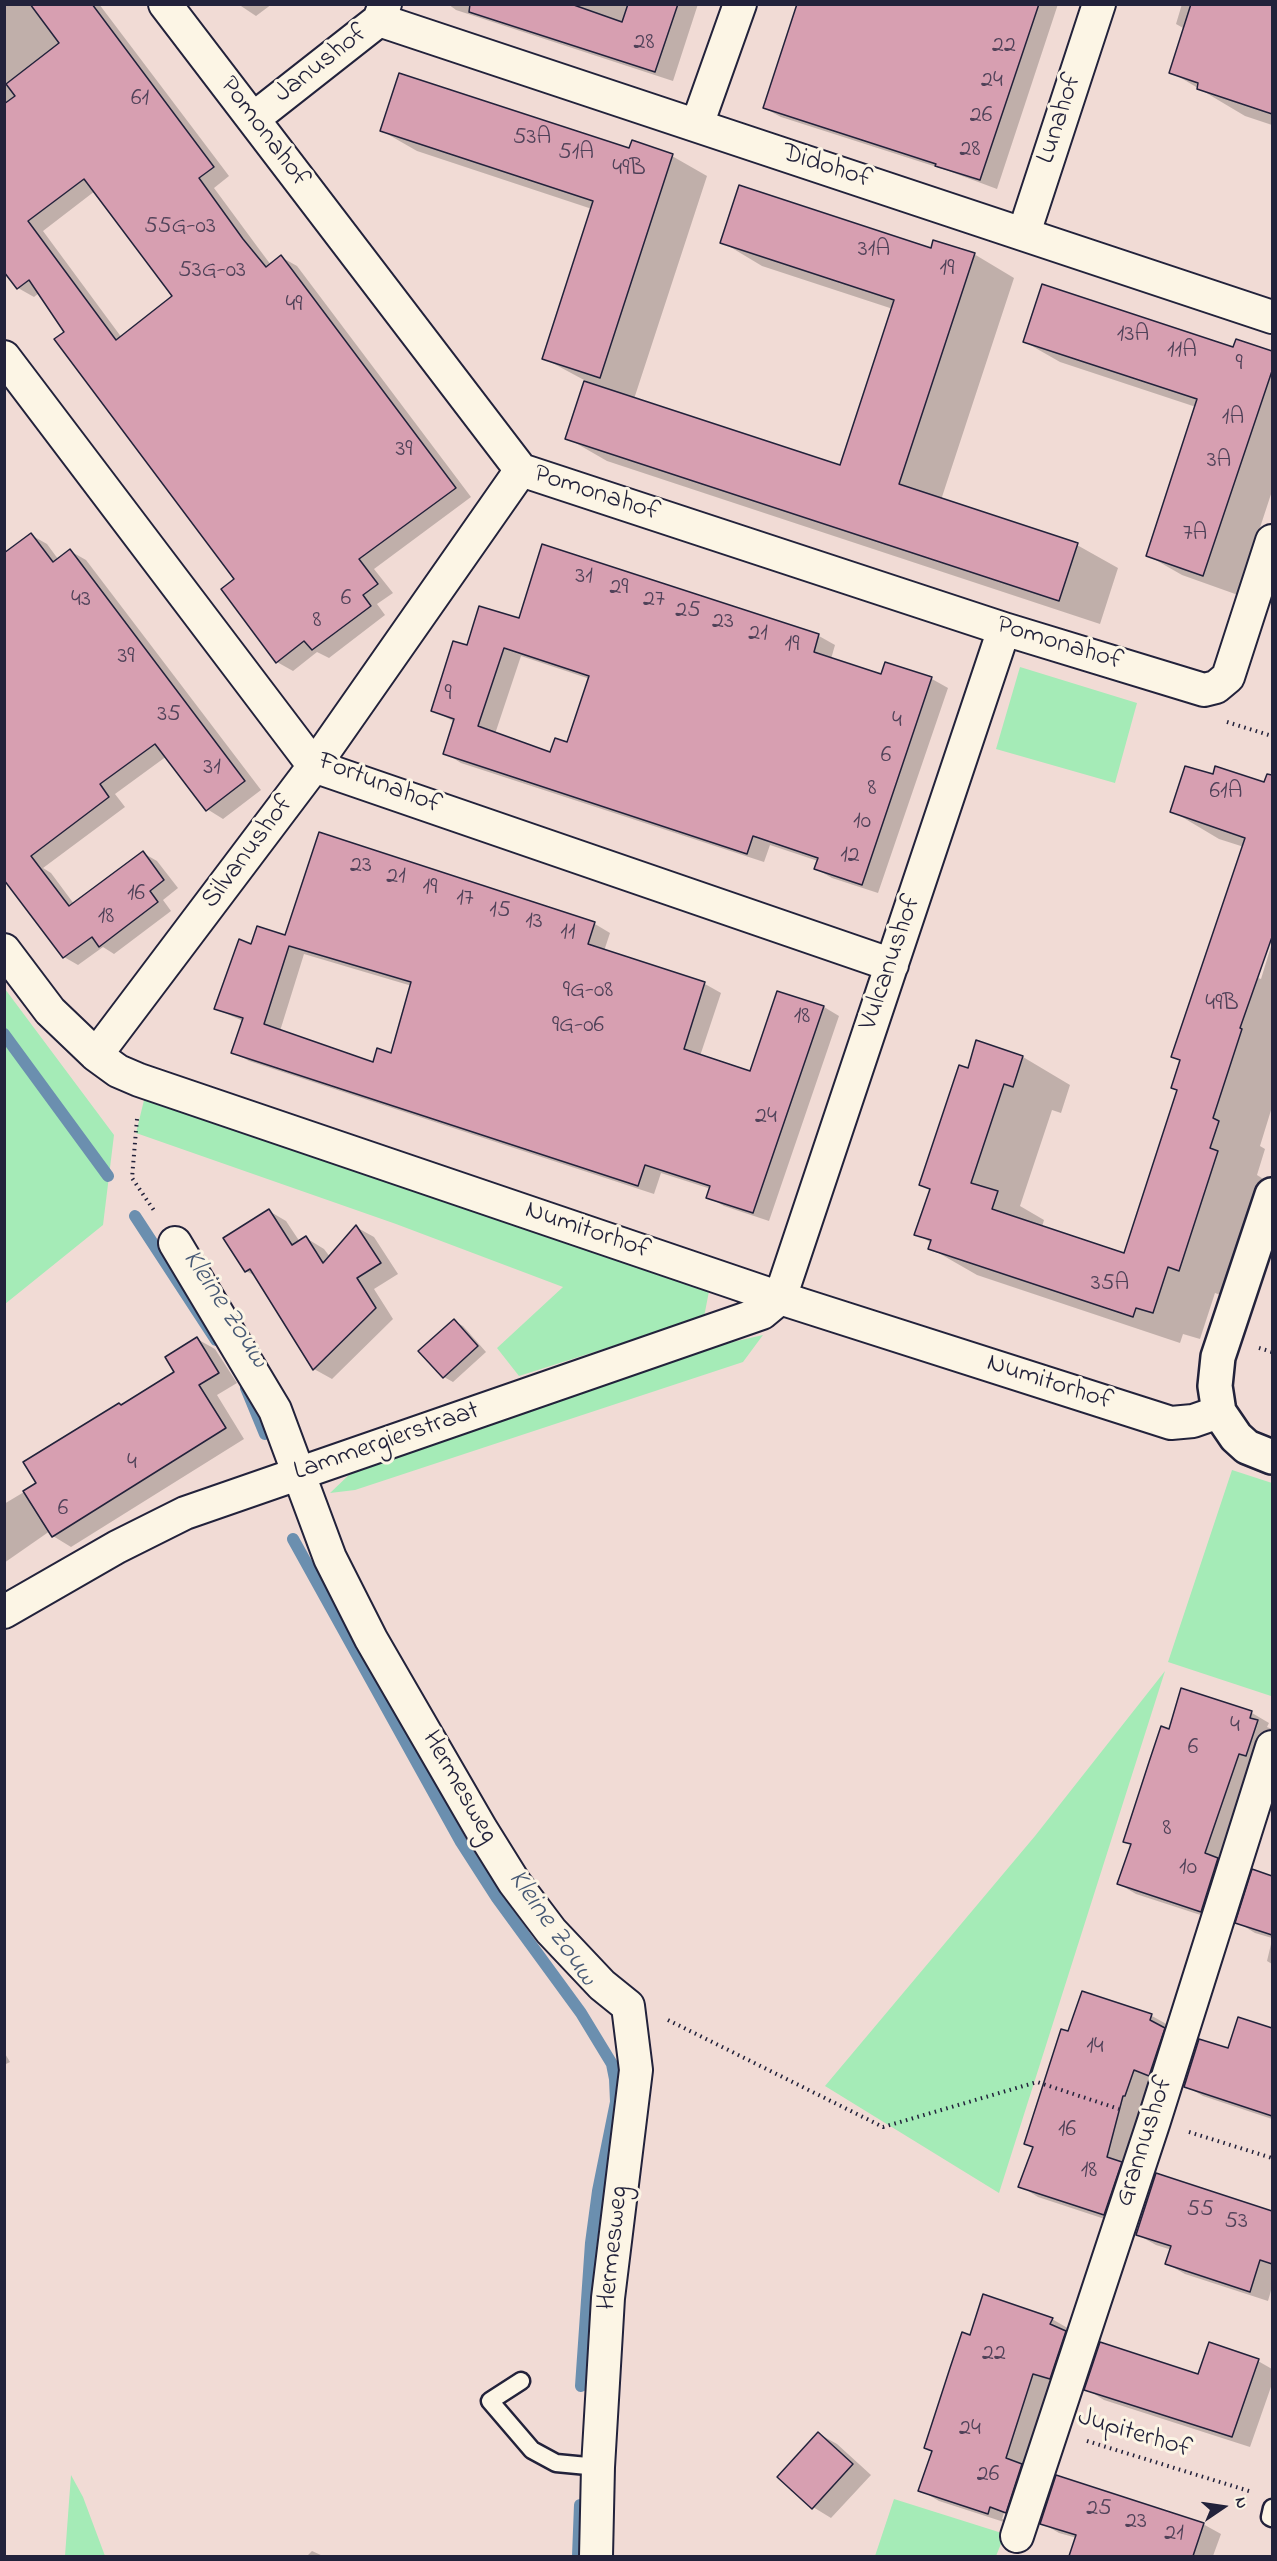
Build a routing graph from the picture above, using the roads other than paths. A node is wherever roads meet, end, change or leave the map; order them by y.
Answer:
1 (165, 4) edge
2 (740, 4) edge
3 (1099, 4) edge
4 (382, 12) edge
5 (253, 120) junction
6 (697, 125) junction
7 (1024, 232) junction
8 (1272, 317) edge
9 (4, 357) edge
10 (521, 470) junction
11 (1272, 541) edge
12 (1004, 629) junction
13 (314, 766) junction
14 (4, 950) edge
15 (892, 965) junction
16 (96, 1055) junction
17 (1272, 1195) edge
18 (176, 1243) road end
19 (780, 1298) junction
20 (1219, 1412) junction
21 (1272, 1457) edge
22 (297, 1474) junction
23 (4, 1612) edge
24 (1272, 1747) edge
25 (521, 2381) dead end
26 (597, 2467) junction
27 (1272, 2508) edge
28 (1272, 2518) edge
29 (1017, 2536) dead end
30 (596, 2556) edge

1 - 5 street, Pomonahof
2 - 6 street
3 - 7 street, Lunahof
4 - 5 street, Janushof
4 - 6 street, Didohof
5 - 10 street, Pomonahof
6 - 7 street, Didohof
7 - 8 street, Didohof
9 - 13 street, Fortunahof
10 - 12 street, Pomonahof
10 - 13 street, Silvanushof
11 - 12 street, Pomonahof
12 - 15 street, Vulcanushof
13 - 15 street, Fortunahof
13 - 16 street, Silvanushof
14 - 16 street, Numitorhof
15 - 19 street, Vulcanushof
16 - 19 street, Numitorhof
17 - 20 street
18 - 22 street, Hermesweg
19 - 20 street, Numitorhof
19 - 22 street, Lammergierstraat
20 - 21 street
22 - 23 street, Lammergierstraat
22 - 26 street, Hermesweg
24 - 29 street, Grannushof
25 - 26 lane
26 - 30 street, Hermesweg
27 - 28 lane

